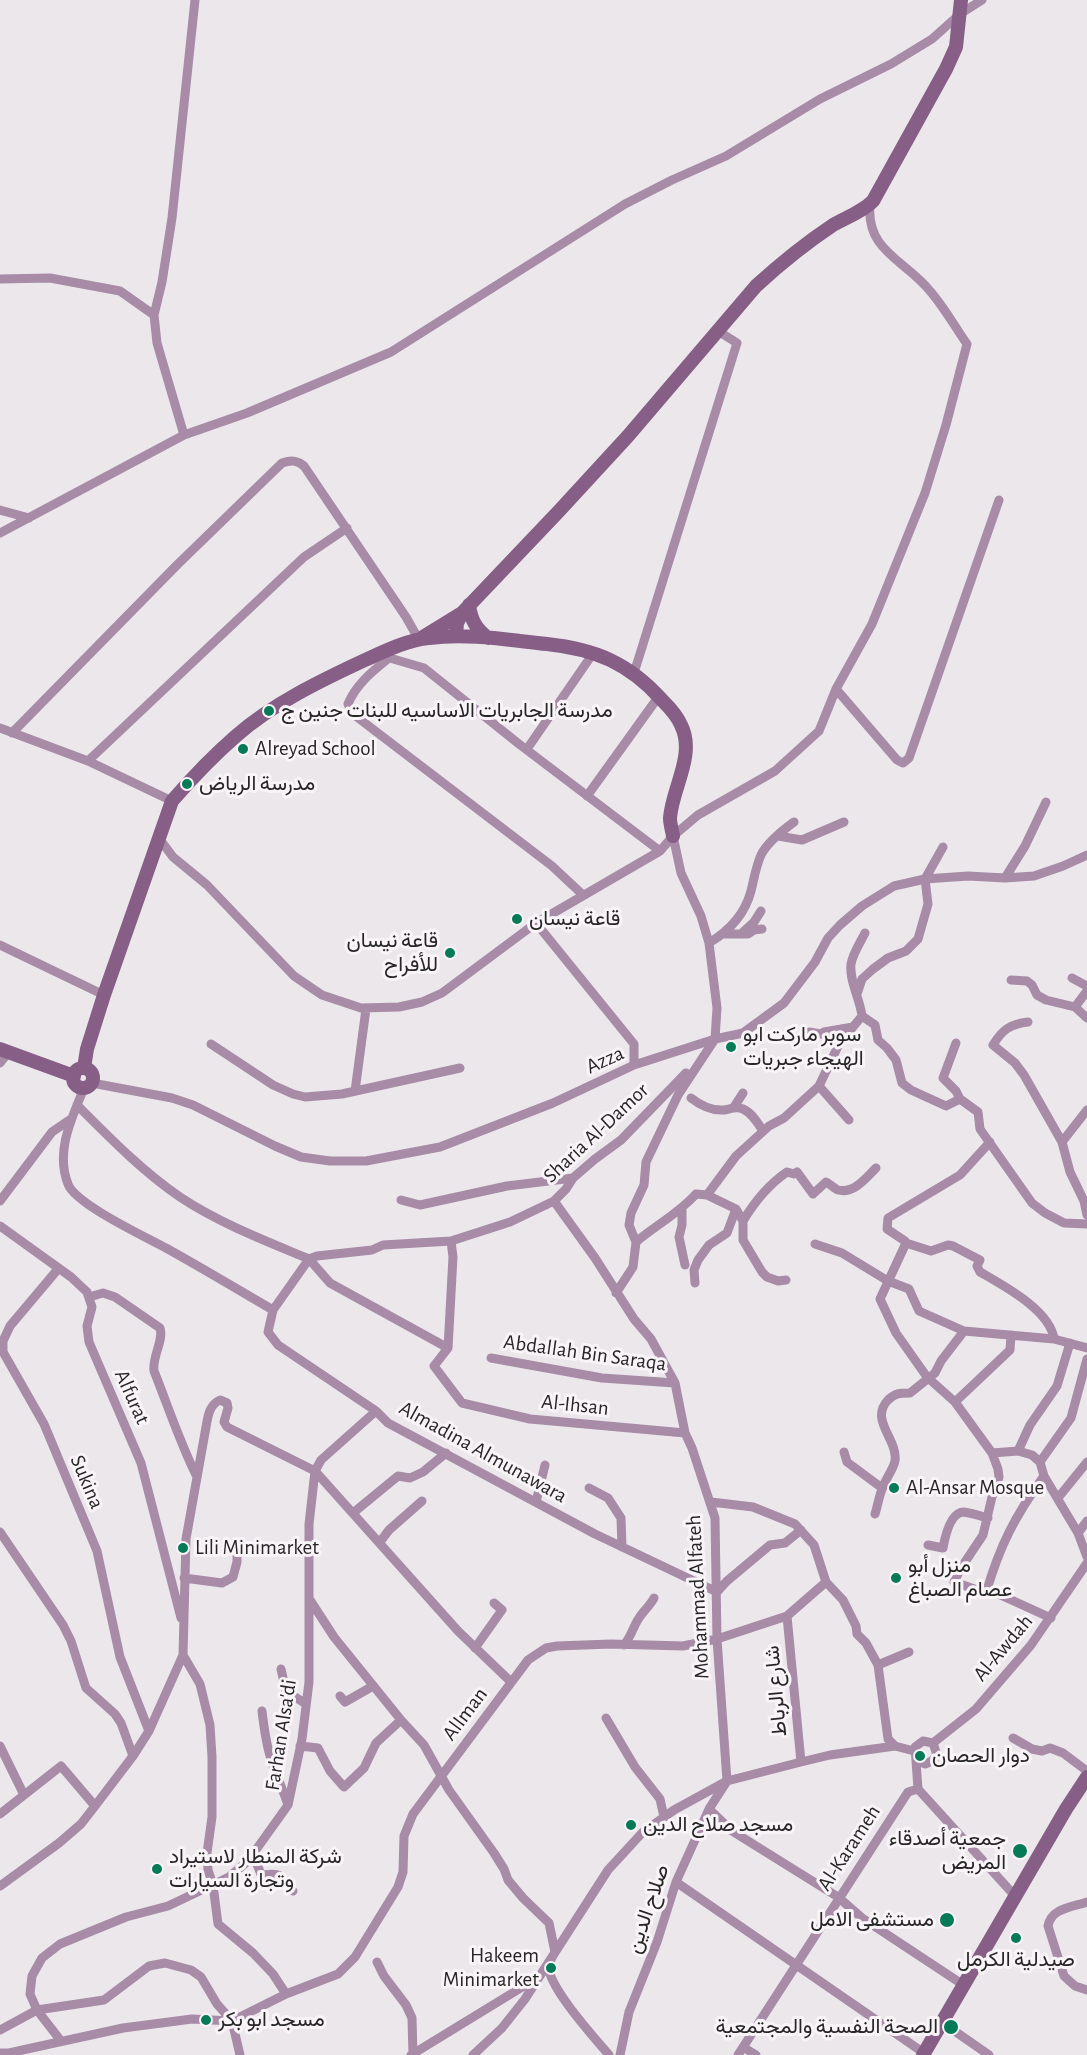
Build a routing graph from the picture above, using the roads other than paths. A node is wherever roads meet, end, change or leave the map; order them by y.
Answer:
1 (195, 0) edge
2 (982, 0) edge
3 (960, 7) edge
4 (870, 205) junction
5 (0, 279) edge
6 (154, 315) junction
7 (718, 331) junction
8 (184, 435) junction
9 (999, 500) dead end
10 (0, 510) edge
11 (29, 518) junction
12 (347, 528) junction
13 (0, 533) edge
14 (466, 608) junction
15 (460, 636) junction
16 (488, 638) junction
17 (419, 640) junction
18 (594, 652) junction
19 (384, 656) junction
20 (634, 673) junction
21 (836, 689) junction
22 (659, 696) junction
23 (0, 728) edge
24 (12, 733) junction
25 (526, 750) junction
26 (88, 761) junction
27 (588, 796) junction
28 (172, 801) junction
29 (1046, 802) dead end
30 (794, 822) dead end
31 (844, 822) dead end
32 (673, 836) junction
33 (778, 836) junction
34 (158, 837) junction
35 (943, 847) dead end
36 (660, 850) junction
37 (1087, 855) edge
38 (1005, 878) junction
39 (925, 879) junction
40 (583, 896) junction
41 (761, 911) dead end
42 (536, 923) junction
43 (762, 929) dead end
44 (725, 933) junction
45 (865, 933) dead end
46 (741, 934) junction
47 (709, 944) junction
48 (0, 945) edge
49 (1072, 978) dead end
50 (1011, 980) dead end
51 (1087, 986) edge
52 (1087, 991) edge
53 (857, 994) junction
54 (104, 995) junction
55 (1075, 1007) junction
56 (366, 1009) junction
57 (862, 1016) junction
58 (1087, 1018) edge
59 (1028, 1022) dead end
60 (853, 1027) junction
61 (809, 1032) dead end
62 (715, 1039) junction
63 (956, 1043) dead end
64 (211, 1044) dead end
65 (3, 1055) edge
66 (634, 1065) junction
67 (460, 1068) dead end
68 (79, 1072) junction
69 (88, 1085) junction
70 (819, 1086) junction
71 (355, 1091) junction
72 (743, 1093) dead end
73 (691, 1098) dead end
74 (960, 1100) junction
75 (77, 1105) junction
76 (734, 1107) junction
77 (1087, 1110) edge
78 (71, 1119) junction
79 (849, 1120) dead end
80 (764, 1131) junction
81 (990, 1142) junction
82 (1062, 1142) junction
83 (876, 1168) dead end
84 (573, 1178) junction
85 (707, 1195) junction
86 (401, 1200) dead end
87 (0, 1201) edge
88 (554, 1201) junction
89 (736, 1209) junction
90 (682, 1210) junction
91 (1087, 1215) edge
92 (743, 1221) junction
93 (1087, 1224) edge
94 (0, 1226) edge
95 (452, 1240) junction
96 (636, 1242) junction
97 (906, 1243) junction
98 (815, 1244) dead end
99 (309, 1259) junction
100 (685, 1265) dead end
101 (58, 1269) junction
102 (786, 1280) dead end
103 (888, 1281) junction
104 (694, 1283) dead end
105 (616, 1293) junction
106 (89, 1297) junction
107 (273, 1310) junction
108 (964, 1331) junction
109 (1011, 1335) junction
110 (1054, 1339) junction
111 (1070, 1343) junction
112 (448, 1348) junction
113 (1087, 1348) edge
114 (490, 1358) dead end
115 (1087, 1359) edge
116 (927, 1377) junction
117 (675, 1383) junction
118 (1084, 1384) edge
119 (955, 1402) junction
120 (376, 1411) junction
121 (685, 1433) junction
122 (1018, 1451) junction
123 (844, 1452) dead end
124 (446, 1453) junction
125 (992, 1453) junction
126 (1040, 1462) junction
127 (1087, 1462) edge
128 (545, 1465) dead end
129 (315, 1471) junction
130 (1044, 1476) junction
131 (197, 1477) junction
132 (590, 1488) dead end
133 (882, 1488) junction
134 (1058, 1498) junction
135 (422, 1501) dead end
136 (536, 1502) junction
137 (711, 1502) junction
138 (353, 1513) junction
139 (875, 1514) dead end
140 (988, 1518) junction
141 (1087, 1521) edge
142 (801, 1530) junction
143 (0, 1532) edge
144 (1078, 1533) junction
145 (380, 1542) junction
146 (237, 1543) dead end
147 (928, 1545) dead end
148 (622, 1547) junction
149 (1087, 1557) edge
150 (1087, 1563) edge
151 (184, 1578) junction
152 (826, 1582) junction
153 (717, 1592) junction
154 (986, 1593) junction
155 (654, 1598) dead end
156 (310, 1600) junction
157 (494, 1603) dead end
158 (787, 1616) junction
159 (1051, 1618) junction
160 (183, 1623) junction
161 (717, 1639) junction
162 (624, 1645) junction
163 (475, 1648) junction
164 (909, 1652) dead end
165 (183, 1655) junction
166 (878, 1665) junction
167 (281, 1668) dead end
168 (511, 1682) junction
169 (373, 1686) junction
170 (340, 1696) dead end
171 (306, 1704) junction
172 (262, 1711) dead end
173 (606, 1718) dead end
174 (401, 1720) junction
175 (149, 1731) junction
176 (1013, 1738) dead end
177 (933, 1743) junction
178 (0, 1746) edge
179 (300, 1746) junction
180 (895, 1746) junction
181 (915, 1755) junction
182 (133, 1756) junction
183 (801, 1762) junction
184 (928, 1763) junction
185 (1087, 1771) edge
186 (441, 1776) junction
187 (1087, 1777) edge
188 (727, 1781) junction
189 (918, 1789) junction
190 (24, 1795) junction
191 (288, 1805) junction
192 (95, 1806) junction
193 (710, 1809) junction
194 (0, 1814) edge
195 (664, 1817) junction
196 (254, 1855) junction
197 (676, 1882) junction
198 (213, 1885) junction
199 (0, 1886) edge
200 (292, 1891) dead end
201 (1016, 1896) junction
202 (838, 1898) junction
203 (1087, 1902) edge
204 (555, 1952) junction
205 (377, 1962) dead end
206 (795, 1966) junction
207 (539, 1976) junction
208 (965, 1986) junction
209 (1087, 1990) edge
210 (286, 1995) junction
211 (37, 2010) junction
212 (232, 2021) junction
213 (943, 2023) junction
214 (0, 2030) edge
215 (61, 2041) junction
216 (741, 2051) edge
217 (0, 2053) edge
218 (923, 2054) edge
219 (240, 2055) edge
220 (412, 2055) edge
221 (472, 2055) edge
222 (609, 2055) edge
223 (620, 2055) edge
224 (756, 2055) edge
225 (989, 2055) edge

1 - 6 street
2 - 3 street
3 - 4 street
3 - 8 street
4 - 7 street
4 - 21 street
5 - 6 street
6 - 8 street
7 - 14 street
7 - 20 street
8 - 11 street
9 - 21 street
10 - 11 street
11 - 13 street
12 - 17 street
12 - 24 street
12 - 26 street
14 - 15 street
14 - 16 street
14 - 17 street
15 - 16 street
15 - 17 street
16 - 18 street
17 - 19 street
18 - 20 street
18 - 25 street
19 - 25 street
19 - 28 street
19 - 40 street
20 - 22 street
21 - 32 street
22 - 27 street
22 - 32 street
23 - 24 street
24 - 26 street
25 - 27 street
26 - 28 street
27 - 36 street
28 - 34 street
29 - 38 street
30 - 33 street
31 - 33 street
32 - 36 street
32 - 47 street
33 - 44 street
34 - 54 street
34 - 56 street
35 - 39 street
36 - 40 street
37 - 38 street, Azza
38 - 39 street, Azza
39 - 53 street
39 - 62 street, Azza
40 - 42 street
41 - 46 street
42 - 56 street
42 - 66 street
43 - 46 street
44 - 46 street
44 - 47 street
45 - 53 street
47 - 62 street
48 - 54 street
49 - 51 street
50 - 55 street
52 - 55 street
53 - 57 street
54 - 68 street
55 - 58 street
56 - 71 street
57 - 60 street
57 - 74 street
59 - 82 street
60 - 61 street
60 - 70 street
62 - 66 street, Azza
62 - 84 street, Sharia Al-Damor
62 - 96 street
63 - 74 street
64 - 71 street
65 - 68 street
66 - 69 street, Azza
67 - 71 street
68 - 69 street
69 - 75 street
70 - 79 street
70 - 80 street
72 - 76 street
73 - 76 street
74 - 81 street
75 - 78 street
75 - 99 street
76 - 80 street
77 - 82 street
78 - 87 street
78 - 107 street
80 - 85 street
81 - 93 street
81 - 97 street
82 - 91 street
83 - 92 street
84 - 86 street
84 - 88 street, Sharia Al-Damor
85 - 89 street
85 - 90 street
88 - 95 street, Sharia Al-Damor
88 - 105 street, Mohammad Alfateh
89 - 92 street
89 - 104 street
90 - 96 street
90 - 100 street
92 - 102 street
94 - 101 street
95 - 99 street, Sharia Al-Damor
95 - 112 street
96 - 105 street
97 - 103 street
97 - 110 street
98 - 103 street
99 - 107 street
99 - 112 street
101 - 106 street
101 - 175 street, Sukina
103 - 108 street
103 - 116 street
105 - 117 street, Mohammad Alfateh
106 - 131 street
106 - 160 street, Alfurat
107 - 120 street, Almadina Almunawara
108 - 109 street
108 - 116 street
109 - 110 street
109 - 119 street
110 - 111 street
111 - 113 street
111 - 122 street
112 - 121 street, Al-Ihsan
114 - 117 street, Abdallah Bin Saraqa
115 - 118 street
116 - 119 street
116 - 133 street
117 - 121 street, Mohammad Alfateh
118 - 126 street
119 - 125 street
120 - 124 street, Almadina Almunawara
120 - 129 street
121 - 137 street, Mohammad Alfateh
122 - 125 street
122 - 126 street
123 - 133 street
124 - 136 street, Almadina Almunawara
124 - 138 street
125 - 140 street
126 - 130 street
127 - 134 street
128 - 136 street
129 - 131 street
129 - 138 street
129 - 156 street, Farhan Alsa'di
130 - 134 street
130 - 154 street
131 - 151 street
132 - 148 street
133 - 139 street
134 - 144 street
135 - 145 street
136 - 148 street, Almadina Almunawara
137 - 142 street
137 - 153 street, Mohammad Alfateh
138 - 145 street
140 - 147 street
140 - 154 street
141 - 144 street
142 - 152 street
142 - 153 street
143 - 182 street
144 - 149 street
145 - 163 street
146 - 151 street
148 - 153 street, Almadina Almunawara
150 - 159 street, Al-Awdah
151 - 160 street
152 - 158 street, AlIman
152 - 166 street
153 - 161 street, Mohammad Alfateh
154 - 159 street
155 - 162 street
156 - 169 street
156 - 171 street, Farhan Alsa'di
157 - 163 street
158 - 161 street, AlIman
158 - 183 street, شارع الرباط
159 - 177 street, Al-Awdah
160 - 165 street
161 - 162 street, AlIman
161 - 188 street, Mohammad Alfateh
162 - 168 street, AlIman
163 - 168 street
164 - 166 street
165 - 175 street
165 - 198 street
166 - 180 street
167 - 171 street
168 - 186 street, AlIman
169 - 170 street
169 - 174 street
171 - 179 street, Farhan Alsa'di
172 - 191 street
173 - 195 street
174 - 179 street
174 - 186 street
175 - 182 street
176 - 185 street
177 - 181 street
177 - 184 street
178 - 190 street
179 - 191 street, Farhan Alsa'di
180 - 181 street
180 - 183 street
181 - 184 street
181 - 189 street
182 - 192 street
183 - 188 street
184 - 189 street
186 - 204 street
186 - 210 street, AlIman
187 - 201 street
188 - 193 street, صلاح الدين
188 - 195 street
189 - 201 street
189 - 202 street, Al-Karameh
190 - 192 street
190 - 194 street
191 - 196 street, Farhan Alsa'di
192 - 199 street
193 - 197 street, صلاح الدين
193 - 202 street
195 - 204 street
196 - 198 street, Farhan Alsa'di
196 - 200 street
197 - 206 street
197 - 223 street, صلاح الدين
198 - 210 street
198 - 211 street, Farhan Alsa'di
201 - 208 street
202 - 206 street, Al-Karameh
202 - 208 street
203 - 209 street
204 - 207 street
204 - 222 street
205 - 220 street
206 - 216 street, Al-Karameh
206 - 218 street
207 - 220 street
207 - 221 street
208 - 213 street
210 - 212 street, AlIman
211 - 212 street
211 - 214 street
211 - 215 street, Farhan Alsa'di
212 - 215 street
212 - 219 street
213 - 218 street
213 - 225 street
215 - 217 street
216 - 224 street

